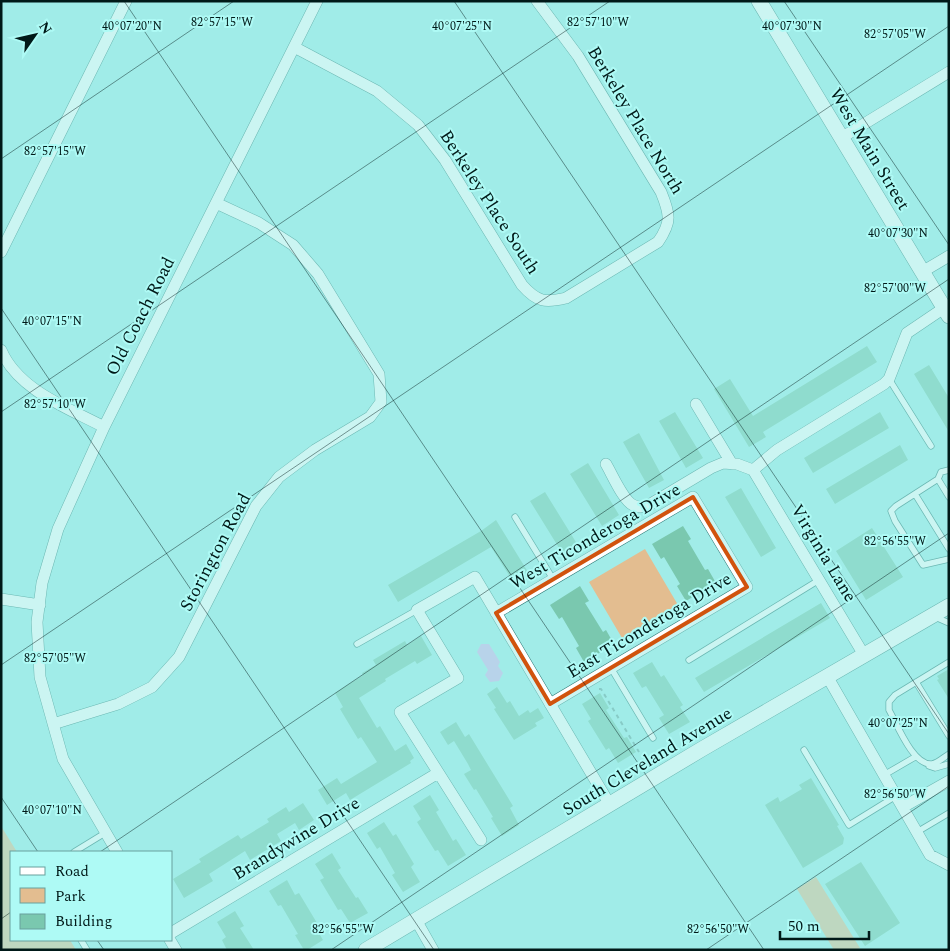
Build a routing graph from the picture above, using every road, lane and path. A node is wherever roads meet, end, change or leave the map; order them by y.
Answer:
1 (126, 1) edge
2 (317, 1) edge
3 (537, 1) edge
4 (759, 1) edge
5 (294, 47) junction
6 (949, 72) edge
7 (841, 138) junction
8 (216, 203) junction
9 (1, 252) edge
10 (949, 256) edge
11 (612, 271) joint
12 (922, 272) junction
13 (946, 312) edge
14 (1, 350) edge
15 (889, 379) junction
16 (696, 404) dead end
17 (104, 427) junction
18 (931, 446) dead end
19 (606, 464) dead end
20 (732, 464) junction
21 (753, 470) junction
22 (949, 470) edge
23 (938, 479) junction
24 (915, 494) junction
25 (949, 497) edge
26 (515, 517) dead end
27 (720, 541) joint
28 (949, 549) edge
29 (949, 559) edge
30 (553, 579) junction
31 (819, 580) junction
32 (1, 599) edge
33 (40, 605) junction
34 (949, 606) edge
35 (418, 610) junction
36 (496, 613) junction
37 (932, 616) junction
38 (949, 624) edge
39 (357, 644) dead end
40 (864, 655) junction
41 (689, 660) dead end
42 (949, 662) edge
43 (612, 668) junction
44 (827, 676) junction
45 (916, 682) junction
46 (594, 692) dead end
47 (550, 704) junction
48 (53, 724) junction
49 (949, 736) edge
50 (653, 738) dead end
51 (804, 750) dead end
52 (639, 752) dead end
53 (949, 754) edge
54 (915, 757) junction
55 (925, 764) junction
56 (949, 764) edge
57 (438, 773) junction
58 (884, 775) junction
59 (949, 781) edge
60 (896, 796) junction
61 (610, 805) junction
62 (903, 808) junction
63 (949, 813) edge
64 (917, 832) junction
65 (105, 833) junction
66 (481, 840) dead end
67 (76, 851) edge
68 (116, 851) edge
69 (949, 865) edge
70 (416, 920) junction
71 (172, 932) edge
72 (366, 950) edge
73 (433, 950) edge

1 - 9 street
2 - 5 street, Old Coach Road
3 - 11 street, Berkeley Place North
4 - 7 main road, West Main Street
5 - 8 street, Old Coach Road
5 - 11 street, Berkeley Place South
6 - 7 street
7 - 12 main road, West Main Street
8 - 17 street, Old Coach Road
8 - 48 street, Storington Road
10 - 12 street
12 - 13 main road, West Main Street
13 - 15 street
14 - 17 street
15 - 18 lane
15 - 21 street
16 - 20 street
17 - 33 street, Old Coach Road
19 - 20 street
20 - 21 street
21 - 31 street, Virginia Lane
22 - 23 lane
23 - 24 lane
23 - 25 lane
24 - 28 lane
24 - 29 lane
26 - 30 lane
27 - 30 street, West Ticonderoga Drive
27 - 43 street, East Ticonderoga Drive
30 - 36 street, West Ticonderoga Drive
31 - 40 street, Virginia Lane
31 - 41 lane
32 - 33 street
33 - 48 street, Old Coach Road
34 - 37 main road, South Cleveland Avenue
35 - 36 street
35 - 39 lane
35 - 57 street
36 - 47 street
37 - 38 lane
37 - 40 main road, South Cleveland Avenue
40 - 44 main road, South Cleveland Avenue
42 - 45 lane
43 - 47 street, East Ticonderoga Drive
43 - 50 lane
44 - 58 street
44 - 61 main road, South Cleveland Avenue
45 - 49 lane
45 - 54 lane
46 - 52 path
47 - 61 street
48 - 65 street, Old Coach Road
51 - 60 lane
53 - 55 lane
54 - 55 lane
54 - 58 lane
55 - 56 lane
57 - 66 street
57 - 71 street, Brandywine Drive
58 - 60 street
59 - 62 street
60 - 62 street
61 - 70 main road, South Cleveland Avenue
62 - 64 street
63 - 64 lane
64 - 69 street
65 - 67 lane
65 - 68 street, Old Coach Road
70 - 72 main road, South Cleveland Avenue
70 - 73 street

